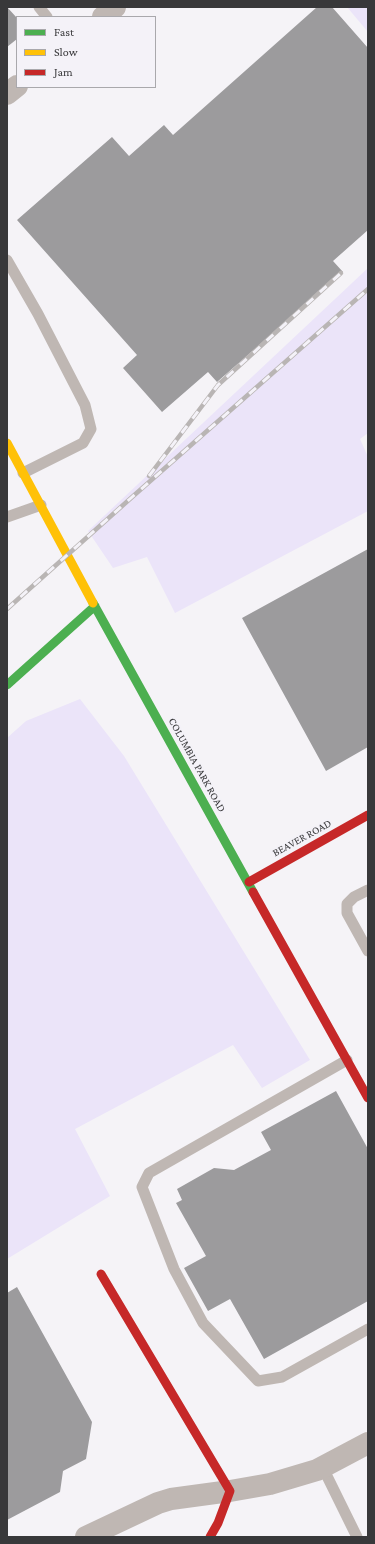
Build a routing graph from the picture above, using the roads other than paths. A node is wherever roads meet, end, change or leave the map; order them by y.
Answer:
1 (39, 7) edge
2 (115, 7) edge
3 (46, 16) edge
4 (103, 16) edge
5 (16, 87) edge
6 (7, 94) edge
7 (7, 260) edge
8 (7, 443) edge
9 (24, 473) junction
10 (41, 505) junction
11 (7, 517) edge
12 (95, 606) junction
13 (7, 685) edge
14 (368, 815) edge
15 (249, 882) junction
16 (368, 890) edge
17 (368, 951) edge
18 (347, 1060) junction
19 (368, 1098) edge
20 (102, 1274) dead end
21 (368, 1329) edge
22 (368, 1443) edge
23 (323, 1468) junction
24 (230, 1491) junction
25 (86, 1537) edge
26 (210, 1537) edge
27 (357, 1537) edge

1 - 3 lane
2 - 4 street
5 - 6 street
7 - 9 lane
8 - 9 street, COLUMBIA PARK ROAD
9 - 10 street, COLUMBIA PARK ROAD
10 - 11 lane
10 - 12 street, COLUMBIA PARK ROAD
12 - 13 street
12 - 15 street, COLUMBIA PARK ROAD
14 - 15 street, BEAVER ROAD
15 - 18 street, COLUMBIA PARK ROAD
16 - 17 lane
18 - 19 street, COLUMBIA PARK ROAD
18 - 21 lane
20 - 24 street
22 - 23 street
23 - 24 street
23 - 27 lane
24 - 25 street
24 - 26 street

